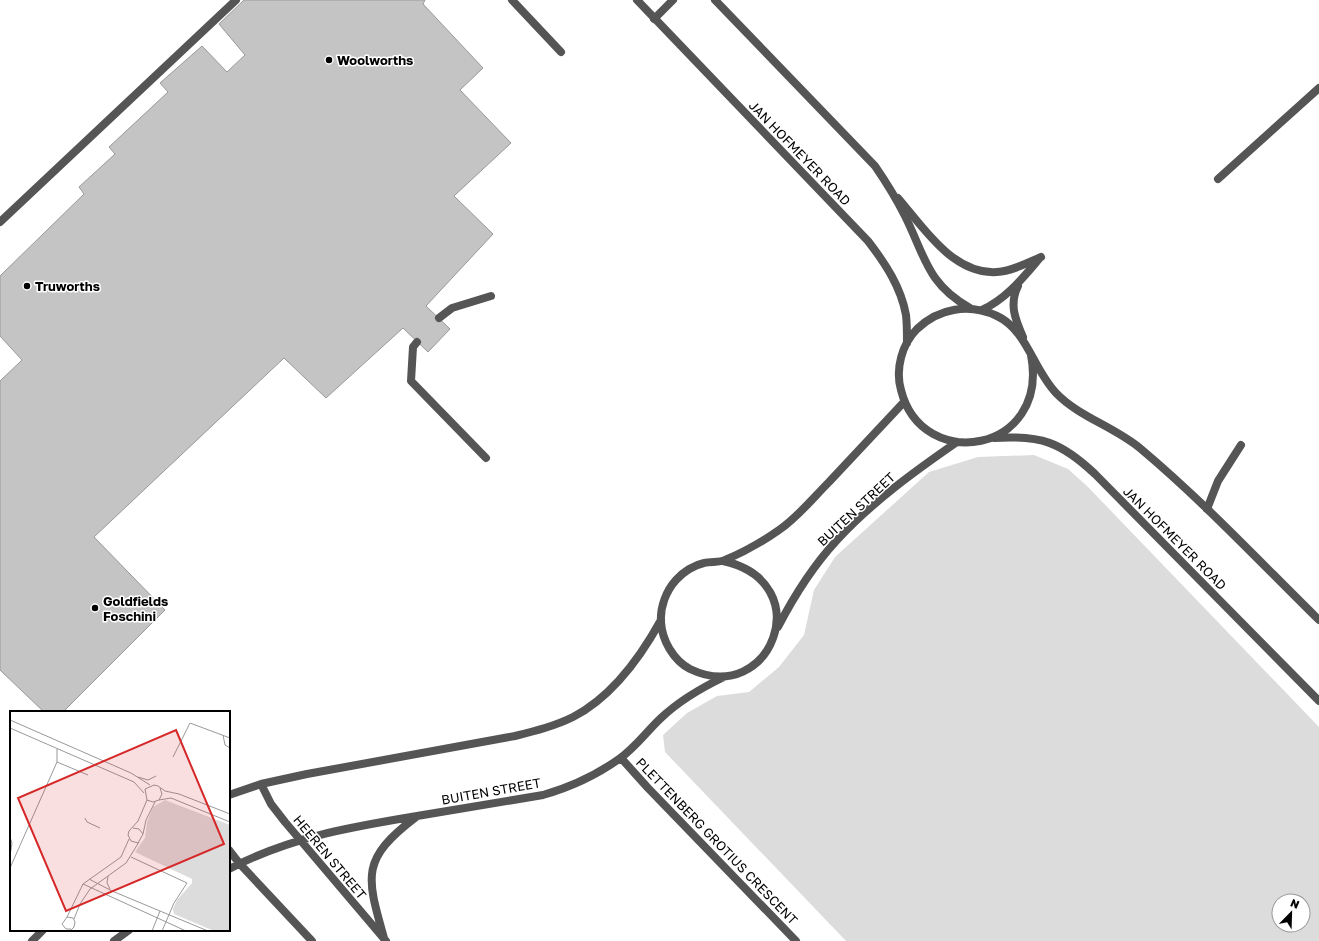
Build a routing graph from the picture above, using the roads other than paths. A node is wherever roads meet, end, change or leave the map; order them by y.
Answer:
1 (236, 0) edge
2 (512, 0) edge
3 (636, 0) edge
4 (673, 0) edge
5 (715, 0) edge
6 (654, 19) junction
7 (561, 52) dead end
8 (1319, 88) edge
9 (1218, 179) dead end
10 (893, 193) junction
11 (0, 222) edge
12 (1021, 281) junction
13 (491, 296) dead end
14 (970, 308) junction
15 (982, 310) junction
16 (439, 318) dead end
17 (1024, 341) junction
18 (417, 342) dead end
19 (907, 344) junction
20 (1031, 354) junction
21 (904, 402) junction
22 (991, 439) junction
23 (957, 442) junction
24 (1241, 445) dead end
25 (486, 458) dead end
26 (1207, 509) junction
27 (723, 561) junction
28 (661, 620) junction
29 (1319, 620) edge
30 (776, 631) junction
31 (727, 676) junction
32 (1319, 701) edge
33 (621, 758) junction
34 (261, 784) junction
35 (230, 795) edge
36 (416, 816) junction
37 (298, 839) junction
38 (230, 851) edge
39 (239, 864) junction
40 (230, 868) edge
41 (42, 931) edge
42 (128, 931) edge
43 (32, 941) edge
44 (114, 941) edge
45 (312, 941) edge
46 (385, 941) edge
47 (796, 941) edge

1 - 11 street
2 - 7 street
3 - 6 street, JAN HOFMEYER ROAD
4 - 6 street
5 - 10 street
6 - 19 street, JAN HOFMEYER ROAD
8 - 9 street
10 - 12 street
10 - 14 street
12 - 15 street
12 - 17 street
13 - 16 street
14 - 15 street
14 - 19 street
15 - 17 street
17 - 20 street
18 - 25 street
19 - 21 street
20 - 22 street
20 - 26 street
21 - 23 street
21 - 27 street
22 - 23 street
22 - 32 street, JAN HOFMEYER ROAD
23 - 30 street, BUITEN STREET
24 - 26 street
26 - 29 street
27 - 28 street
27 - 30 street
28 - 31 street
28 - 34 street
30 - 31 street
31 - 33 street, BUITEN STREET
33 - 36 street, BUITEN STREET
33 - 47 street, PLETTENBERG GROTIUS CRESCENT
34 - 35 street
34 - 37 street, HEEREN STREET
36 - 37 street, BUITEN STREET
36 - 46 street
37 - 39 street, BUITEN STREET
37 - 46 street, HEEREN STREET
38 - 39 street
39 - 40 street, BUITEN STREET
39 - 45 street
41 - 43 street
42 - 44 street

